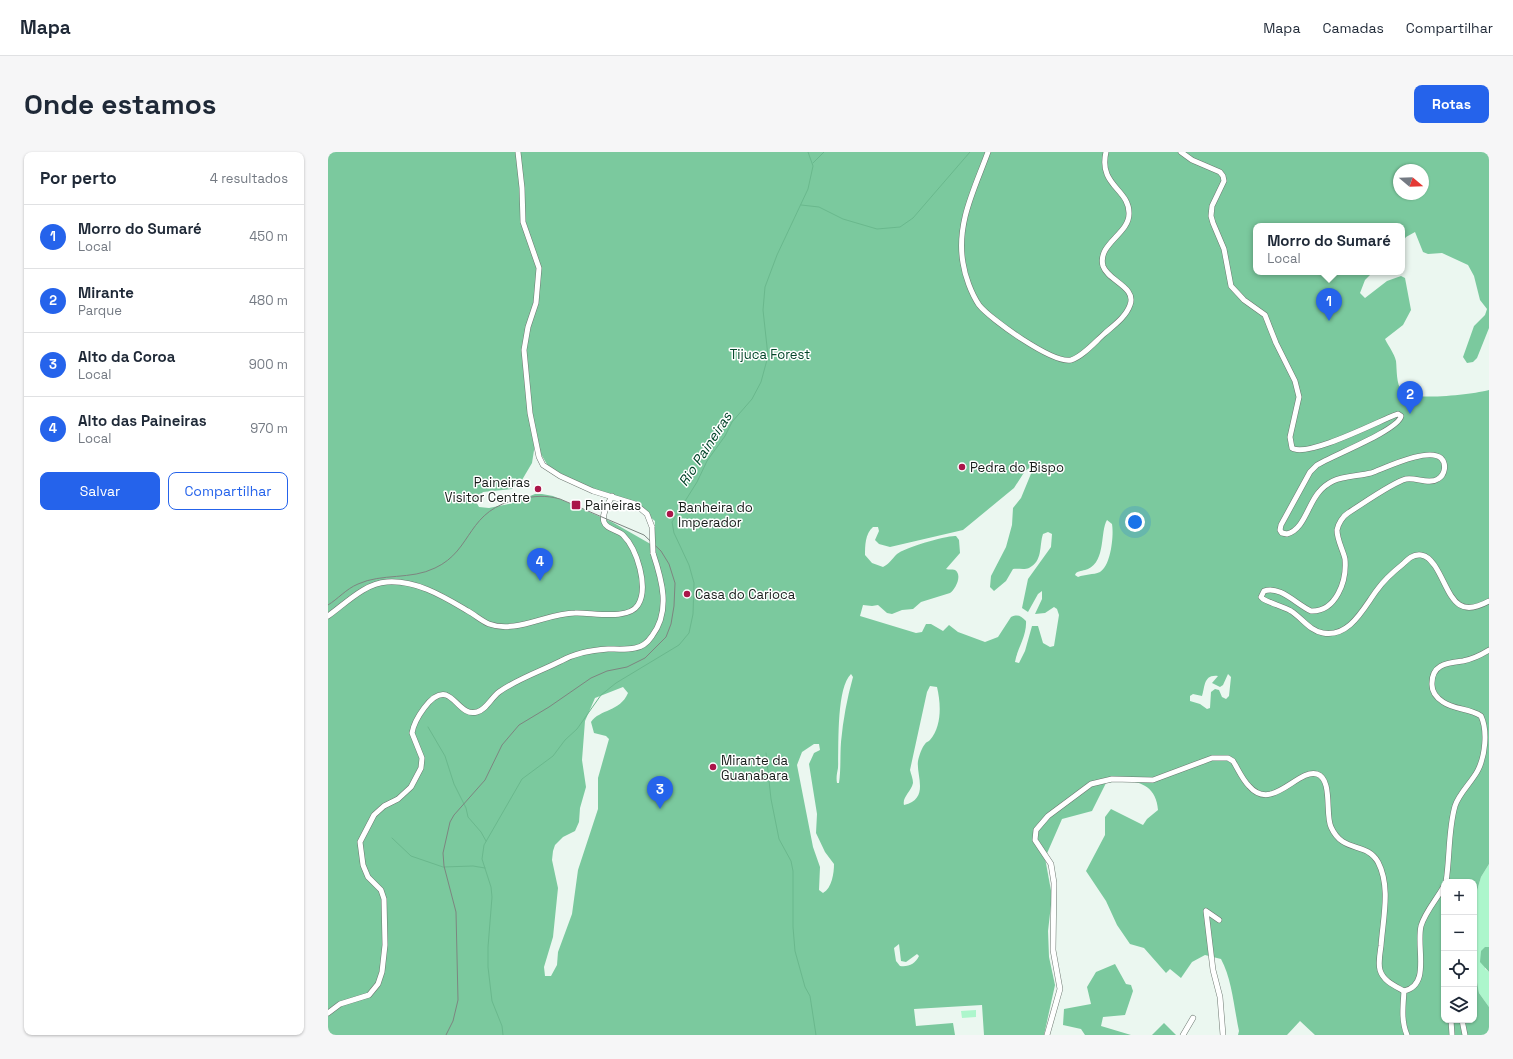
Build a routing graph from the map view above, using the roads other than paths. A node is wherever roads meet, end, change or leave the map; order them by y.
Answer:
1 (518, 152) edge
2 (988, 152) edge
3 (1106, 152) edge
4 (1181, 152) edge
5 (612, 496) junction
6 (1489, 602) edge
7 (328, 616) edge
8 (1489, 650) edge
9 (1446, 879) edge
10 (1441, 891) edge
11 (1220, 920) dead end
12 (1404, 991) junction
13 (328, 1013) edge
14 (1193, 1018) dead end
15 (1451, 1023) edge
16 (1463, 1023) edge
17 (1047, 1035) edge
18 (1183, 1035) edge
19 (1223, 1035) edge
20 (1406, 1035) edge
21 (1452, 1035) edge
22 (1465, 1035) edge

1 - 5 street
2 - 3 street
4 - 6 street
5 - 7 street
5 - 13 street, bridge
8 - 9 street
10 - 12 street
11 - 19 street
12 - 17 street
12 - 20 street
14 - 18 street
15 - 21 street
16 - 22 street

